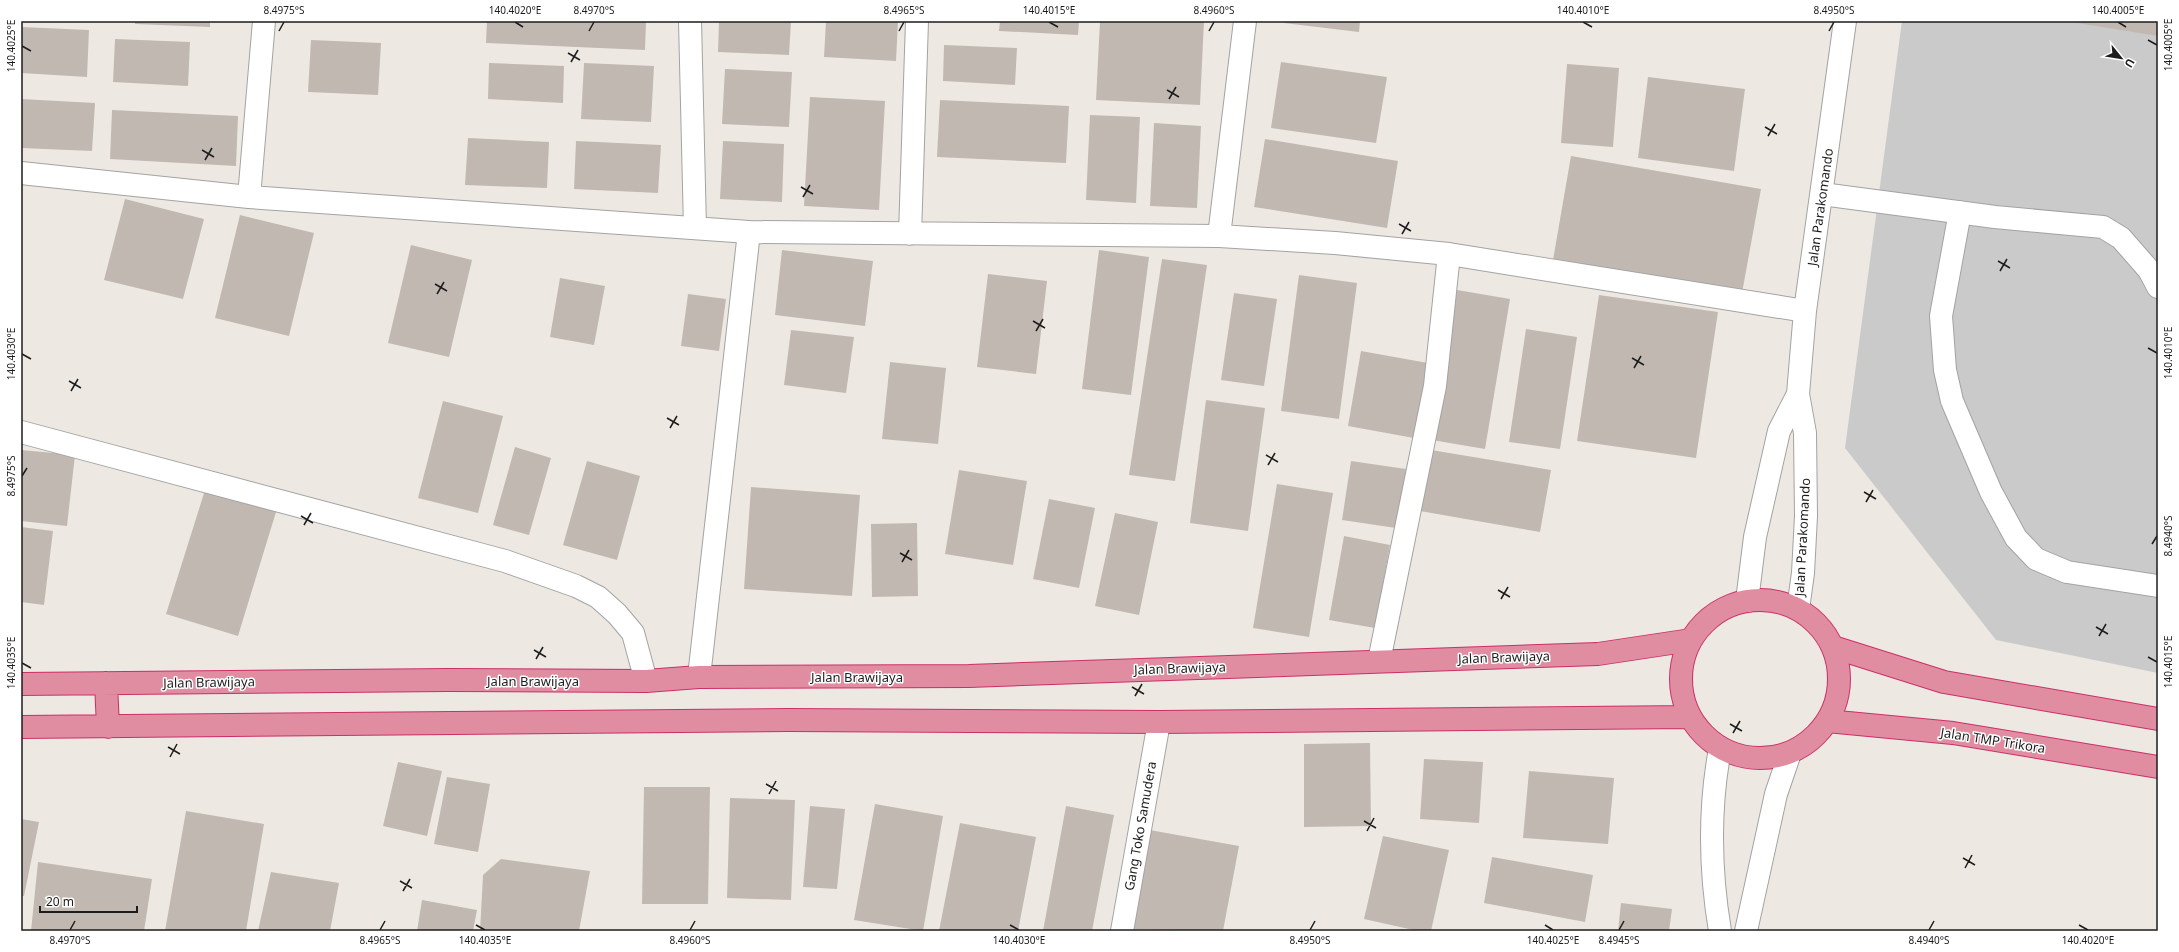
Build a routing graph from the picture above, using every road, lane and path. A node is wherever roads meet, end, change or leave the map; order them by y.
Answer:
1 (264, 21) edge
2 (690, 21) edge
3 (917, 21) edge
4 (1245, 21) edge
5 (1845, 21) edge
6 (21, 173) edge
7 (1822, 194) junction
8 (249, 197) junction
9 (1960, 212) junction
10 (695, 228) junction
11 (749, 232) junction
12 (910, 234) junction
13 (1220, 236) junction
14 (1449, 254) junction
15 (2158, 287) edge
16 (1805, 311) junction
17 (1798, 394) junction
18 (21, 432) edge
19 (2158, 586) edge
20 (1747, 601) junction
21 (1798, 609) junction
22 (1691, 640) junction
23 (1833, 647) junction
24 (1380, 661) junction
25 (698, 677) junction
26 (646, 681) junction
27 (106, 683) junction
28 (21, 684) edge
29 (1690, 717) junction
30 (2158, 719) edge
31 (1827, 721) junction
32 (1159, 722) junction
33 (21, 727) edge
34 (108, 727) junction
35 (1720, 749) junction
36 (1790, 753) junction
37 (2158, 767) edge
38 (1122, 931) edge
39 (1720, 931) edge
40 (1746, 931) edge

1 - 8 street
2 - 10 street
3 - 12 street
4 - 13 street
5 - 7 street, Jalan Parakomando
6 - 8 street
7 - 9 street
7 - 16 street, Jalan Parakomando
8 - 10 street
9 - 15 street
9 - 19 street
10 - 11 street
11 - 12 street
11 - 25 street
12 - 13 street
13 - 14 street
14 - 16 street
14 - 24 street
16 - 17 street, Jalan Parakomando
17 - 20 street, Jalan Parakomando
17 - 21 street, Jalan Parakomando
18 - 26 street
20 - 21 highway
20 - 22 highway
21 - 23 highway
22 - 24 highway, Jalan Brawijaya
22 - 29 highway
23 - 30 highway
23 - 31 highway
24 - 25 highway, Jalan Brawijaya
25 - 26 highway, Jalan Brawijaya
26 - 27 highway, Jalan Brawijaya
27 - 28 highway, Jalan Brawijaya
27 - 34 highway
29 - 32 highway
29 - 35 highway
31 - 36 highway
31 - 37 highway, Jalan TMP Trikora
32 - 34 highway
32 - 38 street, Gang Toko Samudera
33 - 34 highway
35 - 36 highway
35 - 39 street
36 - 40 street

